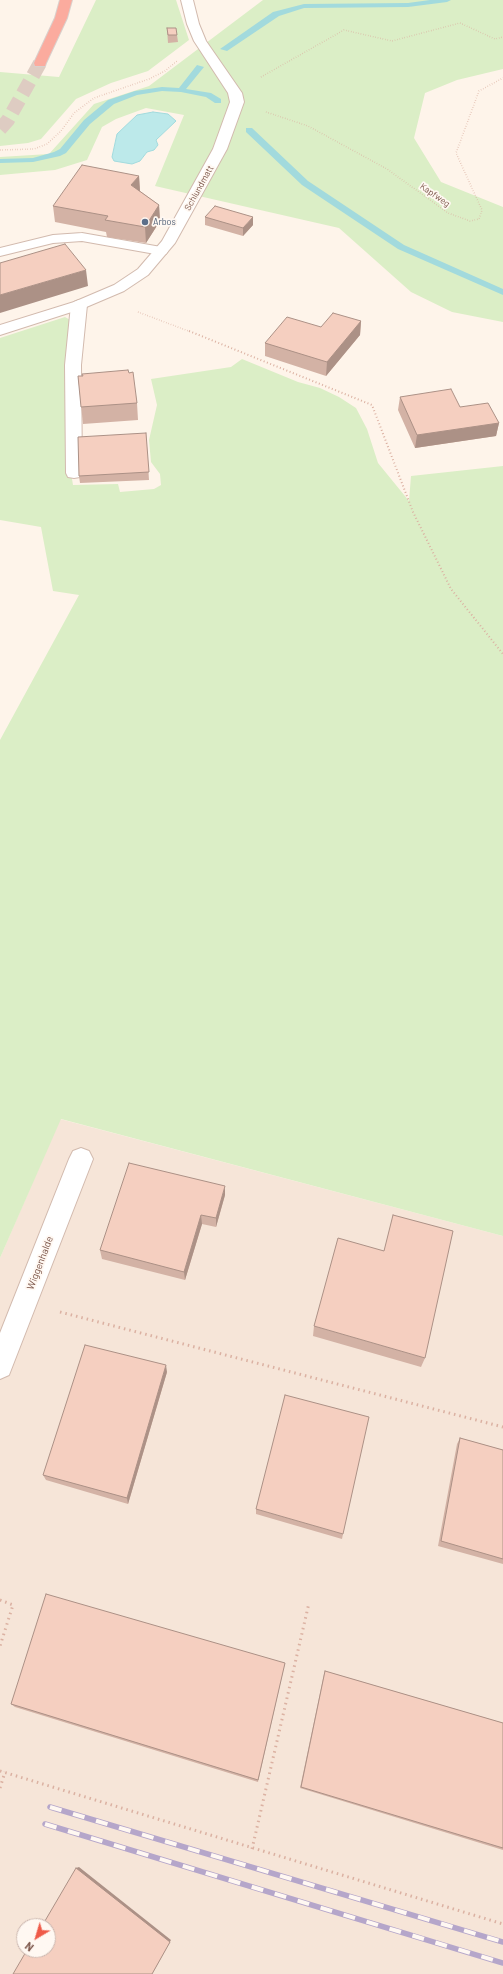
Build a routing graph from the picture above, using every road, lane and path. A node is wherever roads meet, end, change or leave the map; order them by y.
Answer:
1 (66, 0) edge
2 (187, 0) edge
3 (503, 37) edge
4 (200, 41) junction
5 (40, 63) tunnel mouth
6 (503, 78) edge
7 (236, 97) junction
8 (0, 150) edge
9 (161, 251) junction
10 (0, 252) edge
11 (101, 297) junction
12 (79, 305) junction
13 (0, 330) edge
14 (74, 473) dead end
15 (503, 654) edge
16 (81, 1159) dead end
17 (25, 1303) junction
18 (0, 1366) edge
19 (503, 1427) edge
20 (0, 1600) edge
21 (309, 1603) dead end
22 (0, 1646) edge
23 (0, 1771) edge
24 (5, 1772) junction
25 (0, 1788) edge
26 (252, 1849) junction
27 (503, 1924) edge

1 - 5 highway
2 - 4 street
3 - 7 path
4 - 7 street
4 - 8 path
6 - 7 path, Kapfweg
7 - 9 street, Schlundmatt
9 - 10 street
9 - 11 street, Schlundmatt
11 - 12 street, Schlundmatt
11 - 15 path
12 - 13 street, Schlundmatt
12 - 14 street
16 - 17 street, Wiggenhalde
17 - 18 street, Wiggenhalde
17 - 19 path
20 - 22 path
21 - 26 path
23 - 24 path
24 - 25 path
24 - 26 path
26 - 27 path

